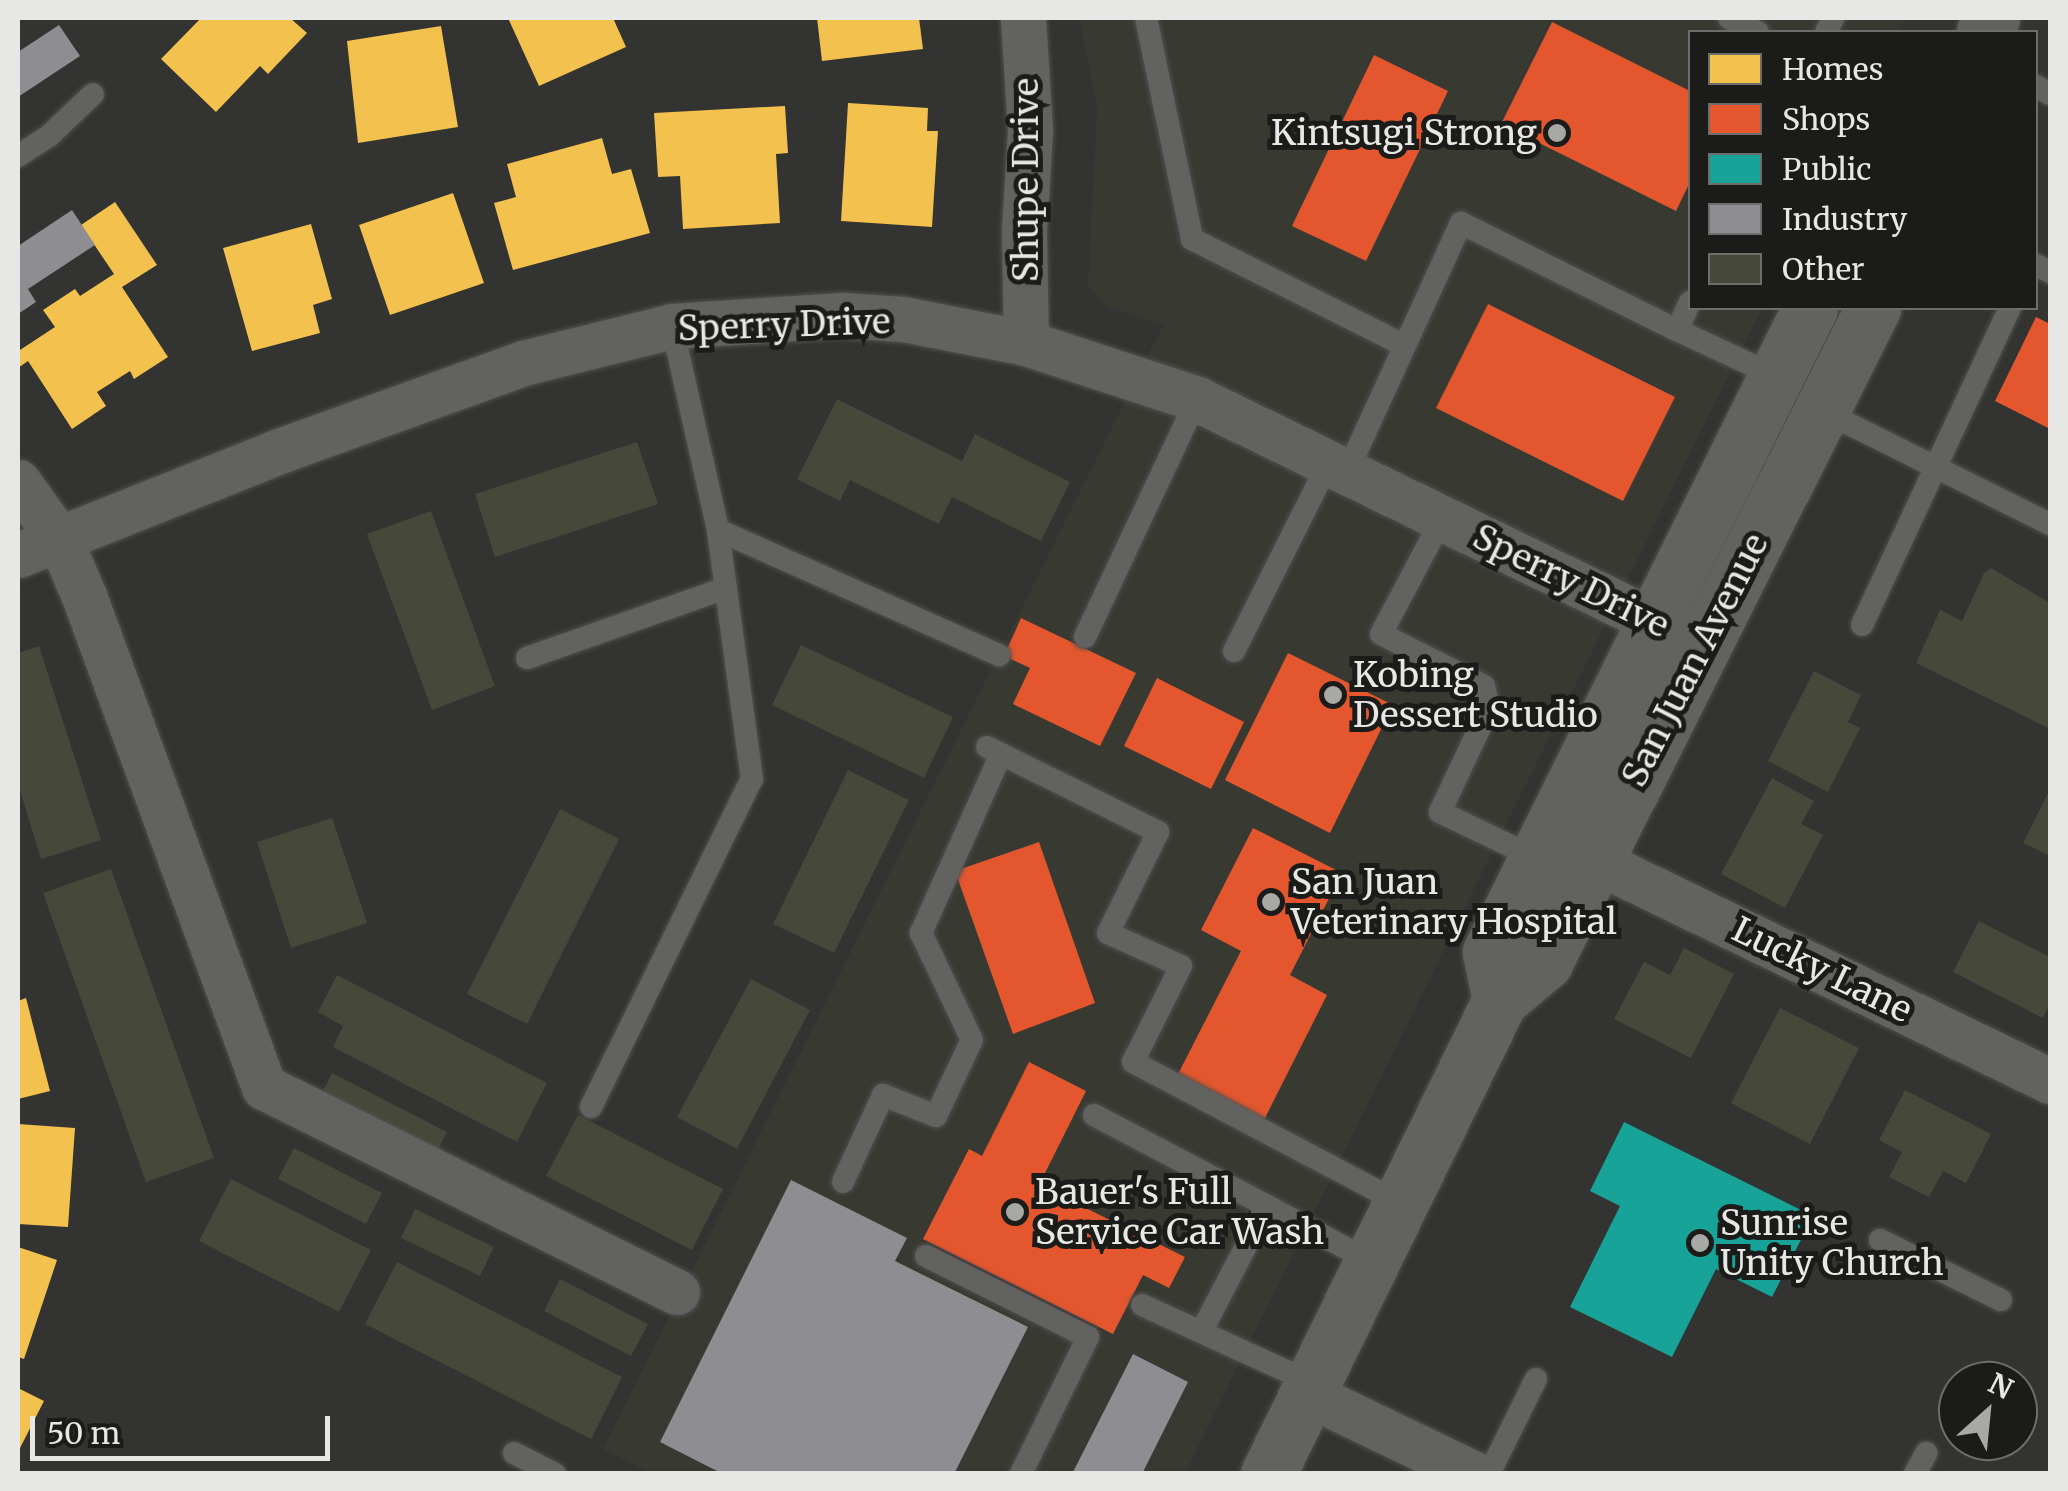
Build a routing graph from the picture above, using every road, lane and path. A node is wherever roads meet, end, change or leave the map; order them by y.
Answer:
1 (1023, 18) edge
2 (1146, 18) edge
3 (1729, 18) edge
4 (1754, 30) edge
5 (93, 94) dead end
6 (18, 156) edge
7 (1688, 306) edge
8 (1809, 310) edge
9 (1872, 310) edge
10 (2009, 310) edge
11 (672, 326) junction
12 (1677, 330) junction
13 (1026, 343) junction
14 (1402, 344) junction
15 (1776, 376) junction
16 (1197, 399) junction
17 (1821, 410) junction
18 (1338, 467) junction
19 (1936, 470) junction
20 (18, 482) edge
21 (1442, 519) junction
22 (2050, 524) edge
23 (718, 530) junction
24 (60, 540) junction
25 (18, 554) edge
26 (726, 588) junction
27 (1653, 621) junction
28 (1862, 624) dead end
29 (1085, 637) dead end
30 (1702, 646) junction
31 (1234, 650) dead end
32 (999, 654) dead end
33 (527, 658) dead end
34 (1536, 858) junction
35 (1594, 860) junction
36 (1500, 1000) junction
37 (2050, 1080) edge
38 (591, 1107) dead end
39 (1094, 1115) dead end
40 (843, 1182) dead end
41 (1402, 1204) junction
42 (1267, 1206) junction
43 (1880, 1240) dead end
44 (926, 1256) dead end
45 (1372, 1262) junction
46 (677, 1292) dead end
47 (2001, 1300) dead end
48 (1142, 1305) dead end
49 (1201, 1332) junction
50 (1536, 1379) dead end
51 (1310, 1388) junction
52 (514, 1453) dead end
53 (555, 1474) edge
54 (1021, 1474) edge
55 (1268, 1474) edge
56 (1474, 1474) edge
57 (1489, 1474) edge

1 - 13 street, Shupe Drive
2 - 14 lane
3 - 4 lane
5 - 6 lane
7 - 12 lane
8 - 15 main road, San Juan Avenue
9 - 17 main road, San Juan Avenue
10 - 19 lane
11 - 13 street, Sperry Drive
11 - 23 lane
11 - 24 street, Sperry Drive
12 - 14 lane
12 - 15 lane
13 - 16 street, Sperry Drive
14 - 18 lane
15 - 27 main road, San Juan Avenue
16 - 18 street, Sperry Drive
16 - 29 lane
17 - 19 lane
17 - 30 main road, San Juan Avenue
18 - 21 street, Sperry Drive
18 - 31 lane
19 - 22 lane
19 - 28 lane
20 - 24 street
21 - 27 street, Sperry Drive
21 - 34 lane
23 - 26 lane
23 - 32 lane
24 - 25 street, Sperry Drive
24 - 46 street
26 - 33 lane
26 - 38 lane
27 - 30 street, Sperry Drive
27 - 34 main road, San Juan Avenue
30 - 35 main road, San Juan Avenue
34 - 36 main road, San Juan Avenue
35 - 36 main road, San Juan Avenue
35 - 37 street, Lucky Lane
36 - 41 main road, San Juan Avenue
39 - 42 lane
40 - 41 lane
41 - 45 main road, San Juan Avenue
42 - 45 lane
42 - 49 lane
43 - 47 lane
44 - 54 lane
45 - 51 main road, San Juan Avenue
48 - 49 lane
49 - 51 lane
50 - 57 lane
51 - 55 main road, San Juan Avenue
51 - 56 street
52 - 53 lane

